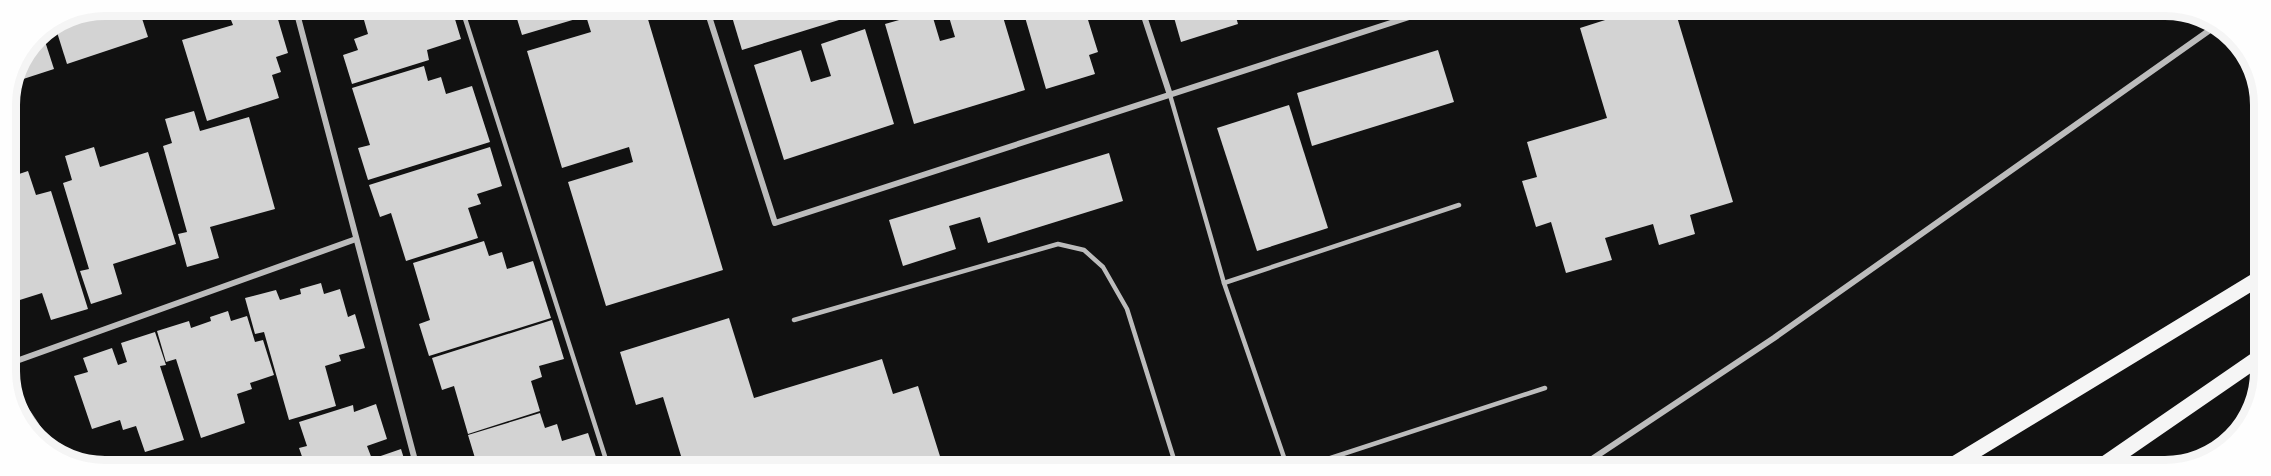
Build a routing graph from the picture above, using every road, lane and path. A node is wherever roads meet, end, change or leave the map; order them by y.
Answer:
1 (298, 16) edge
2 (464, 16) edge
3 (709, 16) edge
4 (1144, 16) edge
5 (1412, 16) edge
6 (2211, 29) edge
7 (1170, 94) junction
8 (1459, 205) dead end
9 (356, 239) junction
10 (2254, 281) edge
11 (1224, 284) junction
12 (794, 320) dead end
13 (16, 361) edge
14 (2254, 361) edge
15 (1545, 388) dead end
16 (27, 412) edge
17 (38, 429) edge
18 (415, 460) edge
19 (606, 460) edge
20 (1174, 460) edge
21 (1285, 460) edge
22 (1325, 460) edge
23 (1591, 460) edge
24 (1960, 460) edge
25 (2111, 460) edge

1 - 9 street
2 - 19 lane
3 - 7 street
4 - 7 street
5 - 7 street
6 - 23 street
7 - 11 lane
8 - 11 lane
9 - 13 street
9 - 18 street
10 - 24 main road
11 - 21 lane
12 - 20 lane
14 - 25 highway
15 - 22 lane
16 - 17 street

